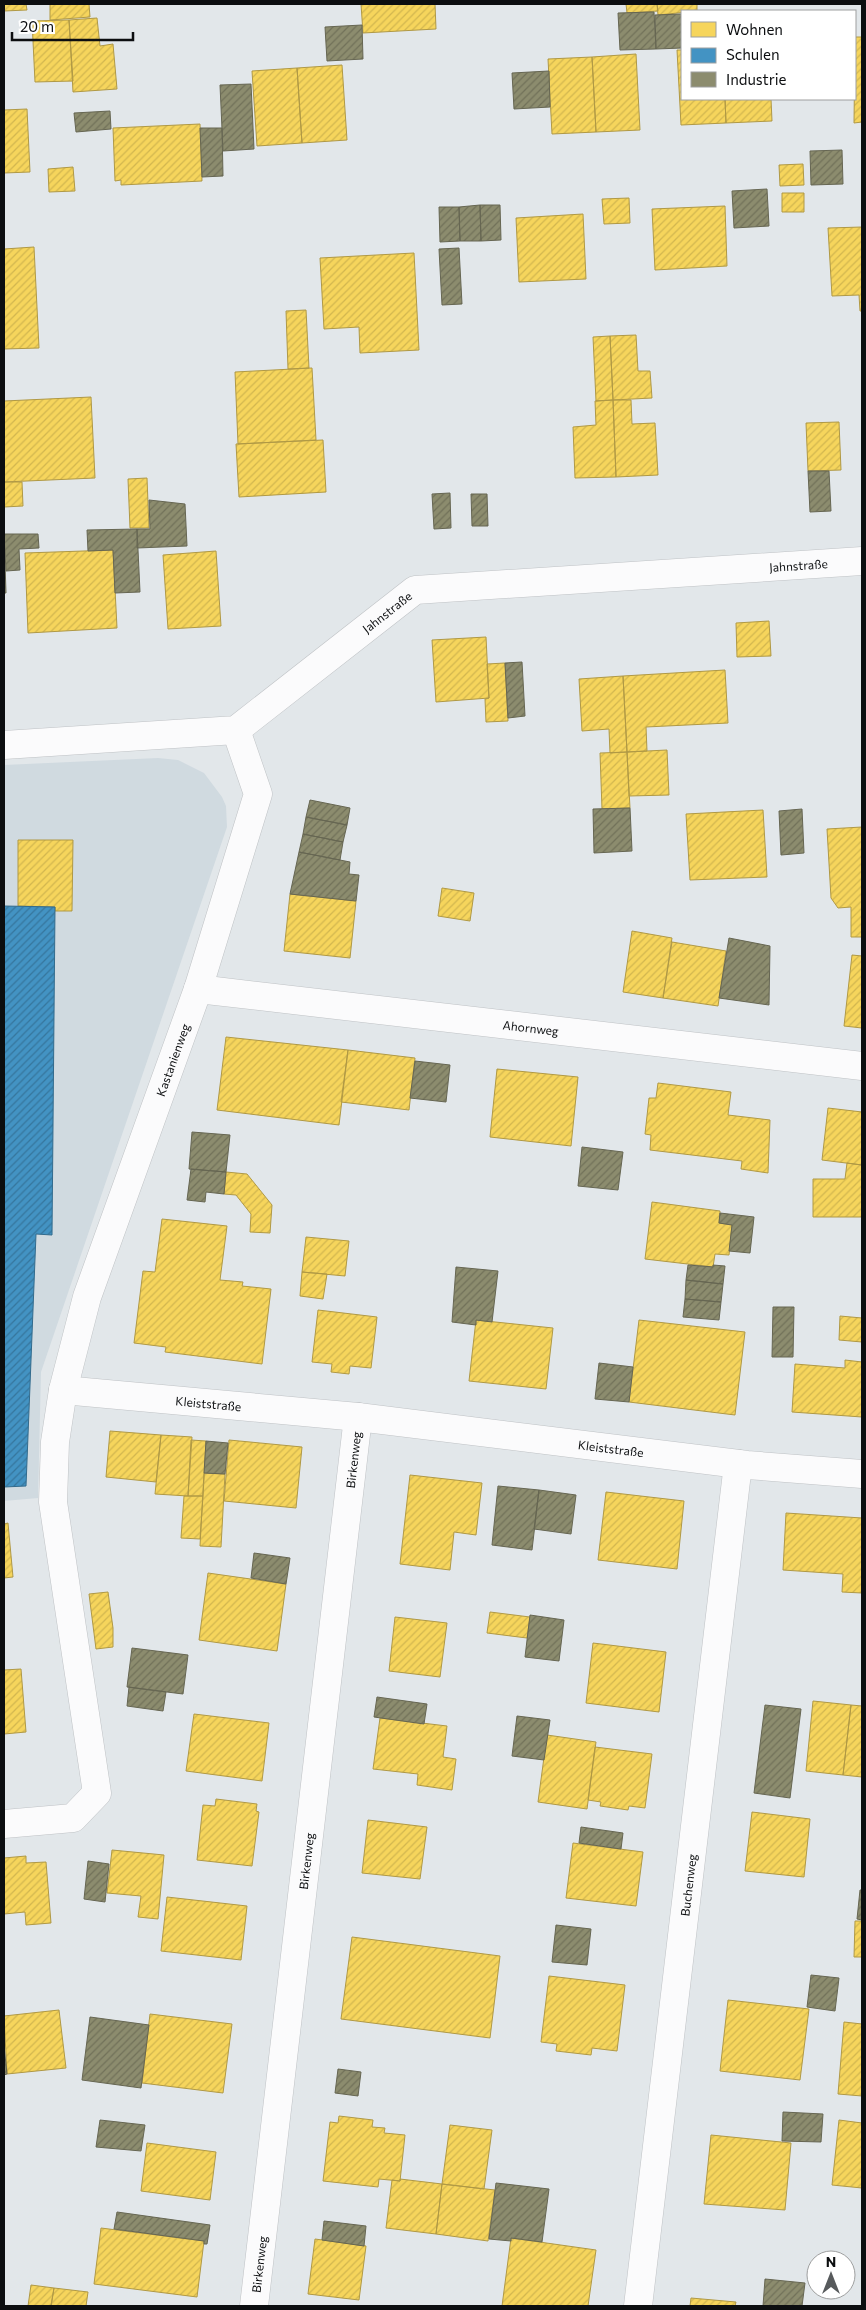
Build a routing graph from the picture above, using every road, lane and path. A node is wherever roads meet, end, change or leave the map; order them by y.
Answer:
1 (862, 561) edge
2 (236, 730) junction
3 (4, 745) edge
4 (198, 989) junction
5 (862, 1066) edge
6 (63, 1390) junction
7 (358, 1417) junction
8 (738, 1464) junction
9 (862, 1474) edge
10 (4, 1824) edge
11 (254, 2306) edge
12 (638, 2306) edge

1 - 2 street, Jahnstraße
2 - 3 street
2 - 4 street, Kastanienweg
4 - 5 street, Ahornweg
4 - 6 street, Kastanienweg
6 - 7 street, Kleiststraße
6 - 10 street
7 - 8 street, Kleiststraße
7 - 11 street, Birkenweg
8 - 9 street, Kleiststraße
8 - 12 street, Buchenweg

